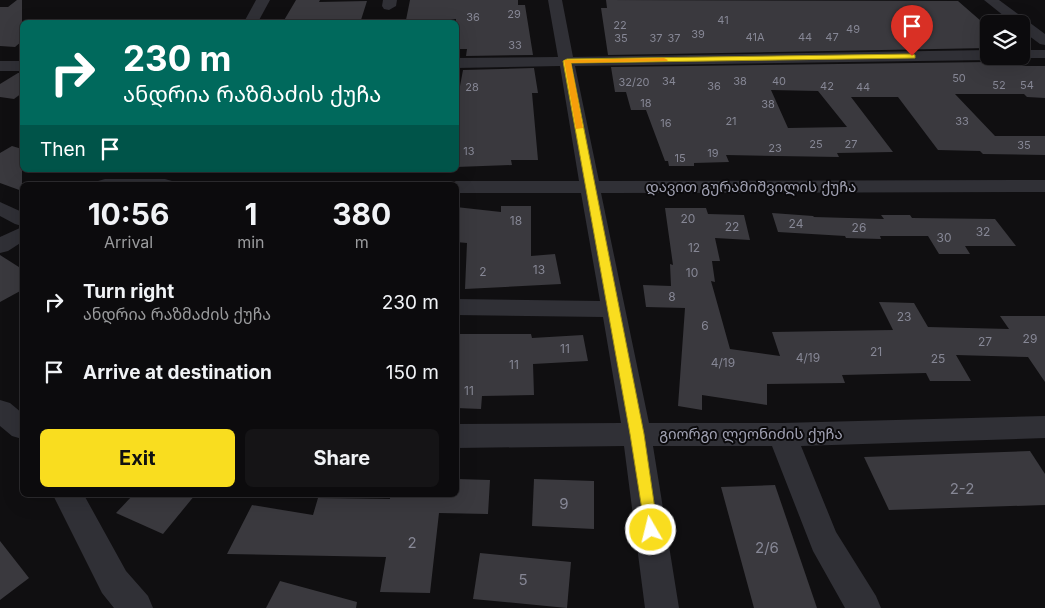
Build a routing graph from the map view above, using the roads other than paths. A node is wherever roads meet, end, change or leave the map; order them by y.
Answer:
1 (263, 0) edge
2 (555, 0) edge
3 (991, 0) edge
4 (251, 20) edge
5 (1045, 42) edge
6 (1045, 54) edge
7 (980, 55) edge
8 (1030, 55) edge
9 (567, 61) junction
10 (459, 63) edge
11 (0, 66) edge
12 (20, 66) edge
13 (120, 172) edge
14 (108, 182) edge
15 (1045, 186) edge
16 (459, 187) edge
17 (590, 188) junction
18 (0, 208) edge
19 (20, 219) edge
20 (20, 234) edge
21 (0, 246) edge
22 (459, 307) edge
23 (612, 309) junction
24 (0, 411) edge
25 (20, 426) edge
26 (1045, 428) edge
27 (637, 434) junction
28 (782, 435) junction
29 (459, 436) edge
30 (69, 497) edge
31 (136, 608) edge
32 (662, 608) edge
33 (864, 608) edge

1 - 4 street
2 - 9 street
3 - 5 street
6 - 8 street
7 - 9 street
9 - 10 street
9 - 17 street
11 - 12 street
13 - 14 street
15 - 17 street, დავით გურამიშვილის ქუჩა
16 - 17 street, დავით გურამიშვილის ქუჩა
17 - 23 street
18 - 19 street
20 - 21 street
22 - 23 street
23 - 27 street
24 - 25 street
26 - 28 street, გიორგი ლეონიძის ქუჩა
27 - 28 street, გიორგი ლეონიძის ქუჩა
27 - 29 street, გიორგი ლეონიძის ქუჩა
27 - 32 street
28 - 33 street
30 - 31 street

